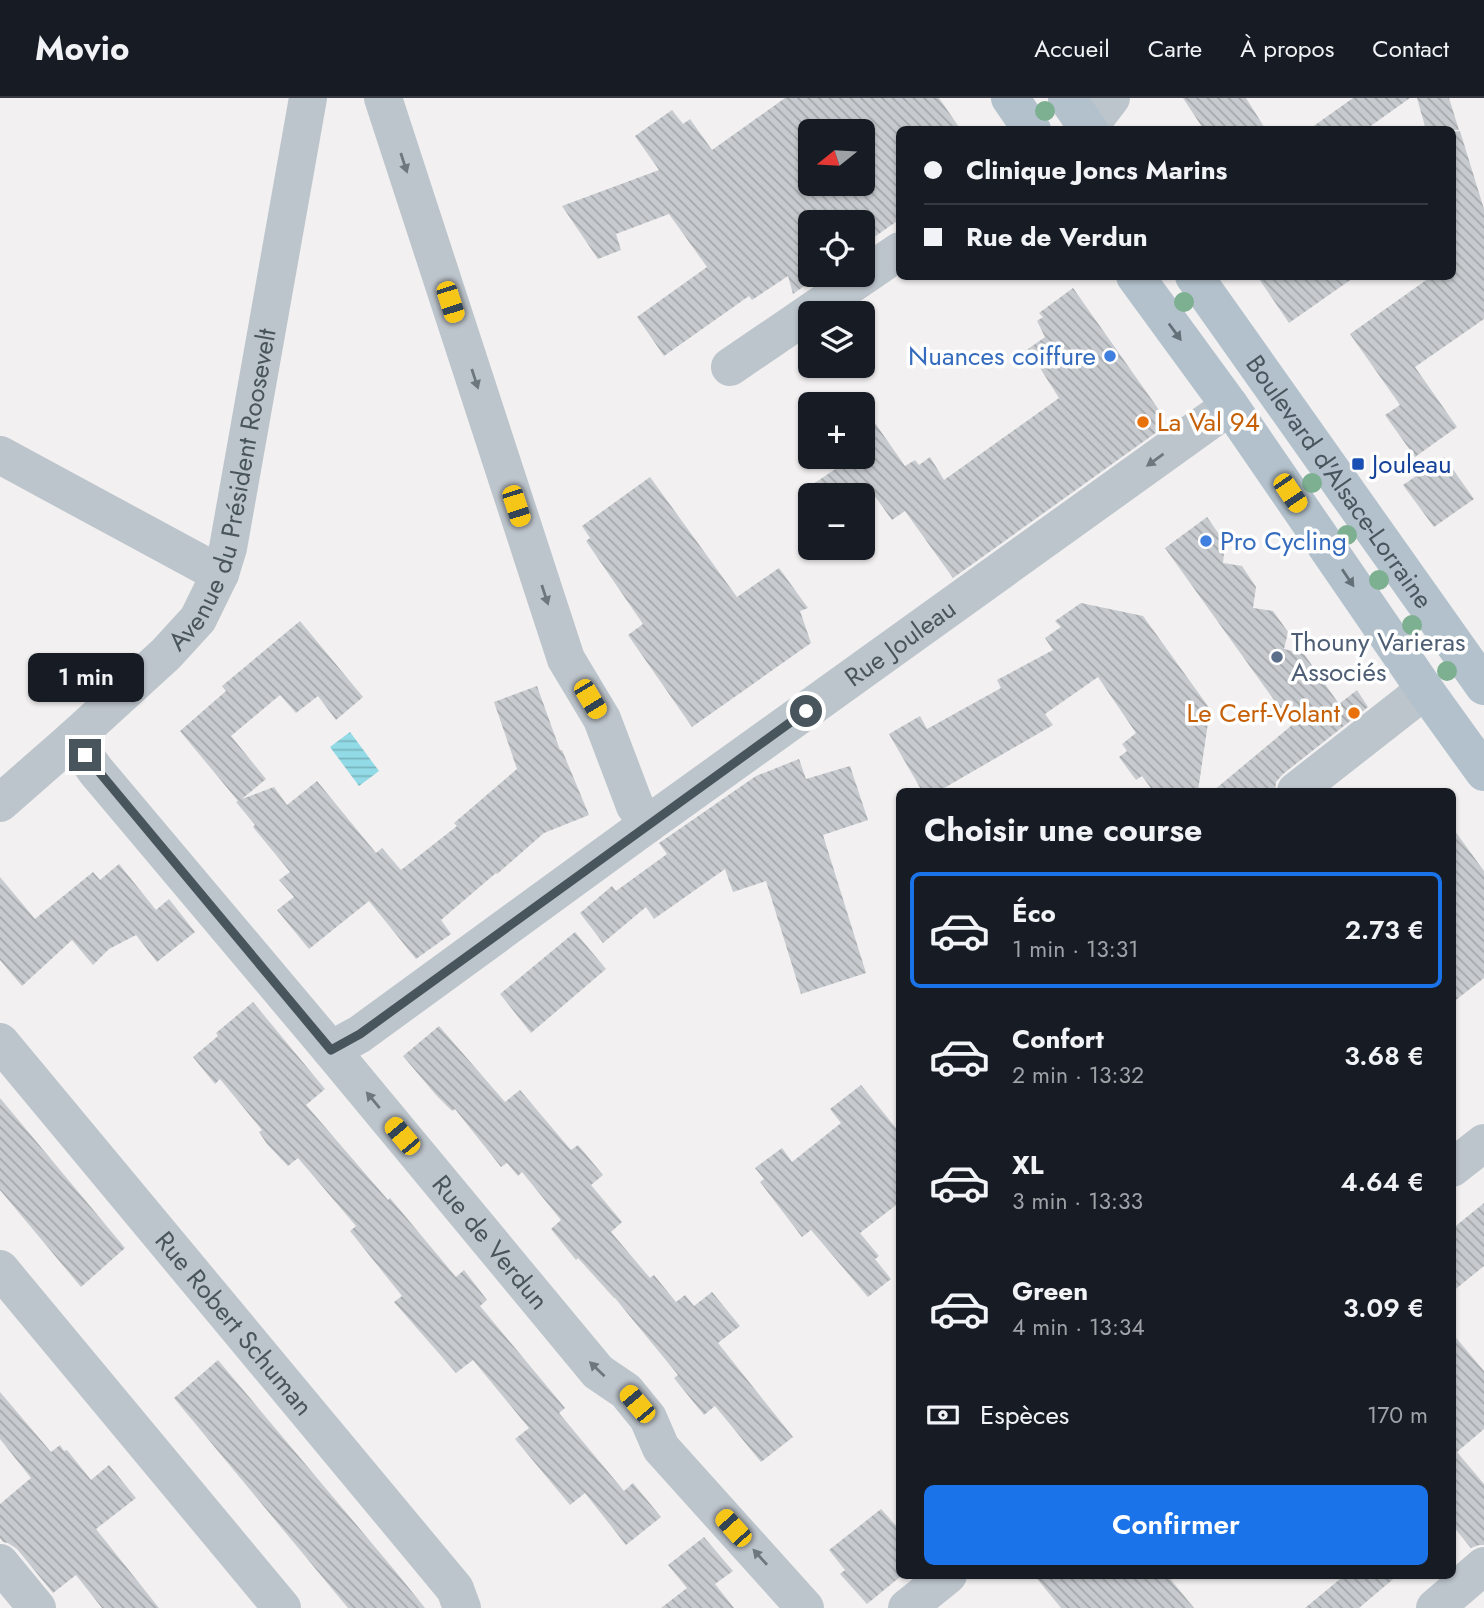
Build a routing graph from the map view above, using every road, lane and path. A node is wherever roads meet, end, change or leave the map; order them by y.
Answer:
1 (308, 98) edge
2 (383, 98) edge
3 (1010, 98) edge
4 (1111, 98) edge
5 (1081, 119) edge
6 (1029, 126) edge
7 (896, 254) edge
8 (1138, 280) edge
9 (1197, 280) edge
10 (730, 368) dead end
11 (1230, 406) junction
12 (0, 456) edge
13 (220, 574) junction
14 (1484, 686) edge
15 (1425, 690) junction
16 (73, 739) junction
17 (1484, 772) edge
18 (1300, 788) edge
19 (0, 803) edge
20 (648, 824) junction
21 (0, 1042) edge
22 (331, 1050) junction
23 (1484, 1143) edge
24 (1456, 1165) edge
25 (0, 1269) edge
26 (0, 1563) edge
27 (1484, 1566) edge
28 (943, 1579) edge
29 (37, 1608) edge
30 (282, 1608) edge
31 (462, 1608) edge
32 (806, 1608) edge
33 (907, 1608) edge
34 (1435, 1608) edge

1 - 13 street, Avenue du Président Roosevelt
2 -> 20 street
3 - 6 main road
4 - 5 street
7 - 10 street
8 -> 11 main road, Boulevard d'Alsace-Lorraine
9 - 14 main road, Boulevard d'Alsace-Lorraine
11 -> 15 main road, Boulevard d'Alsace-Lorraine
11 -> 20 street, Rue Jouleau
12 - 13 street
13 - 16 street, Avenue du Président Roosevelt
15 - 17 main road, Boulevard d'Alsace-Lorraine
15 - 18 street
16 - 19 street, Avenue du Président Roosevelt
16 - 22 street, Rue de Verdun
20 - 22 street, Rue Jouleau
21 - 31 street, Rue Robert Schuman
32 -> 22 street, Rue de Verdun
23 - 24 street
25 - 30 street
26 - 29 street
27 - 34 street
28 - 33 street

